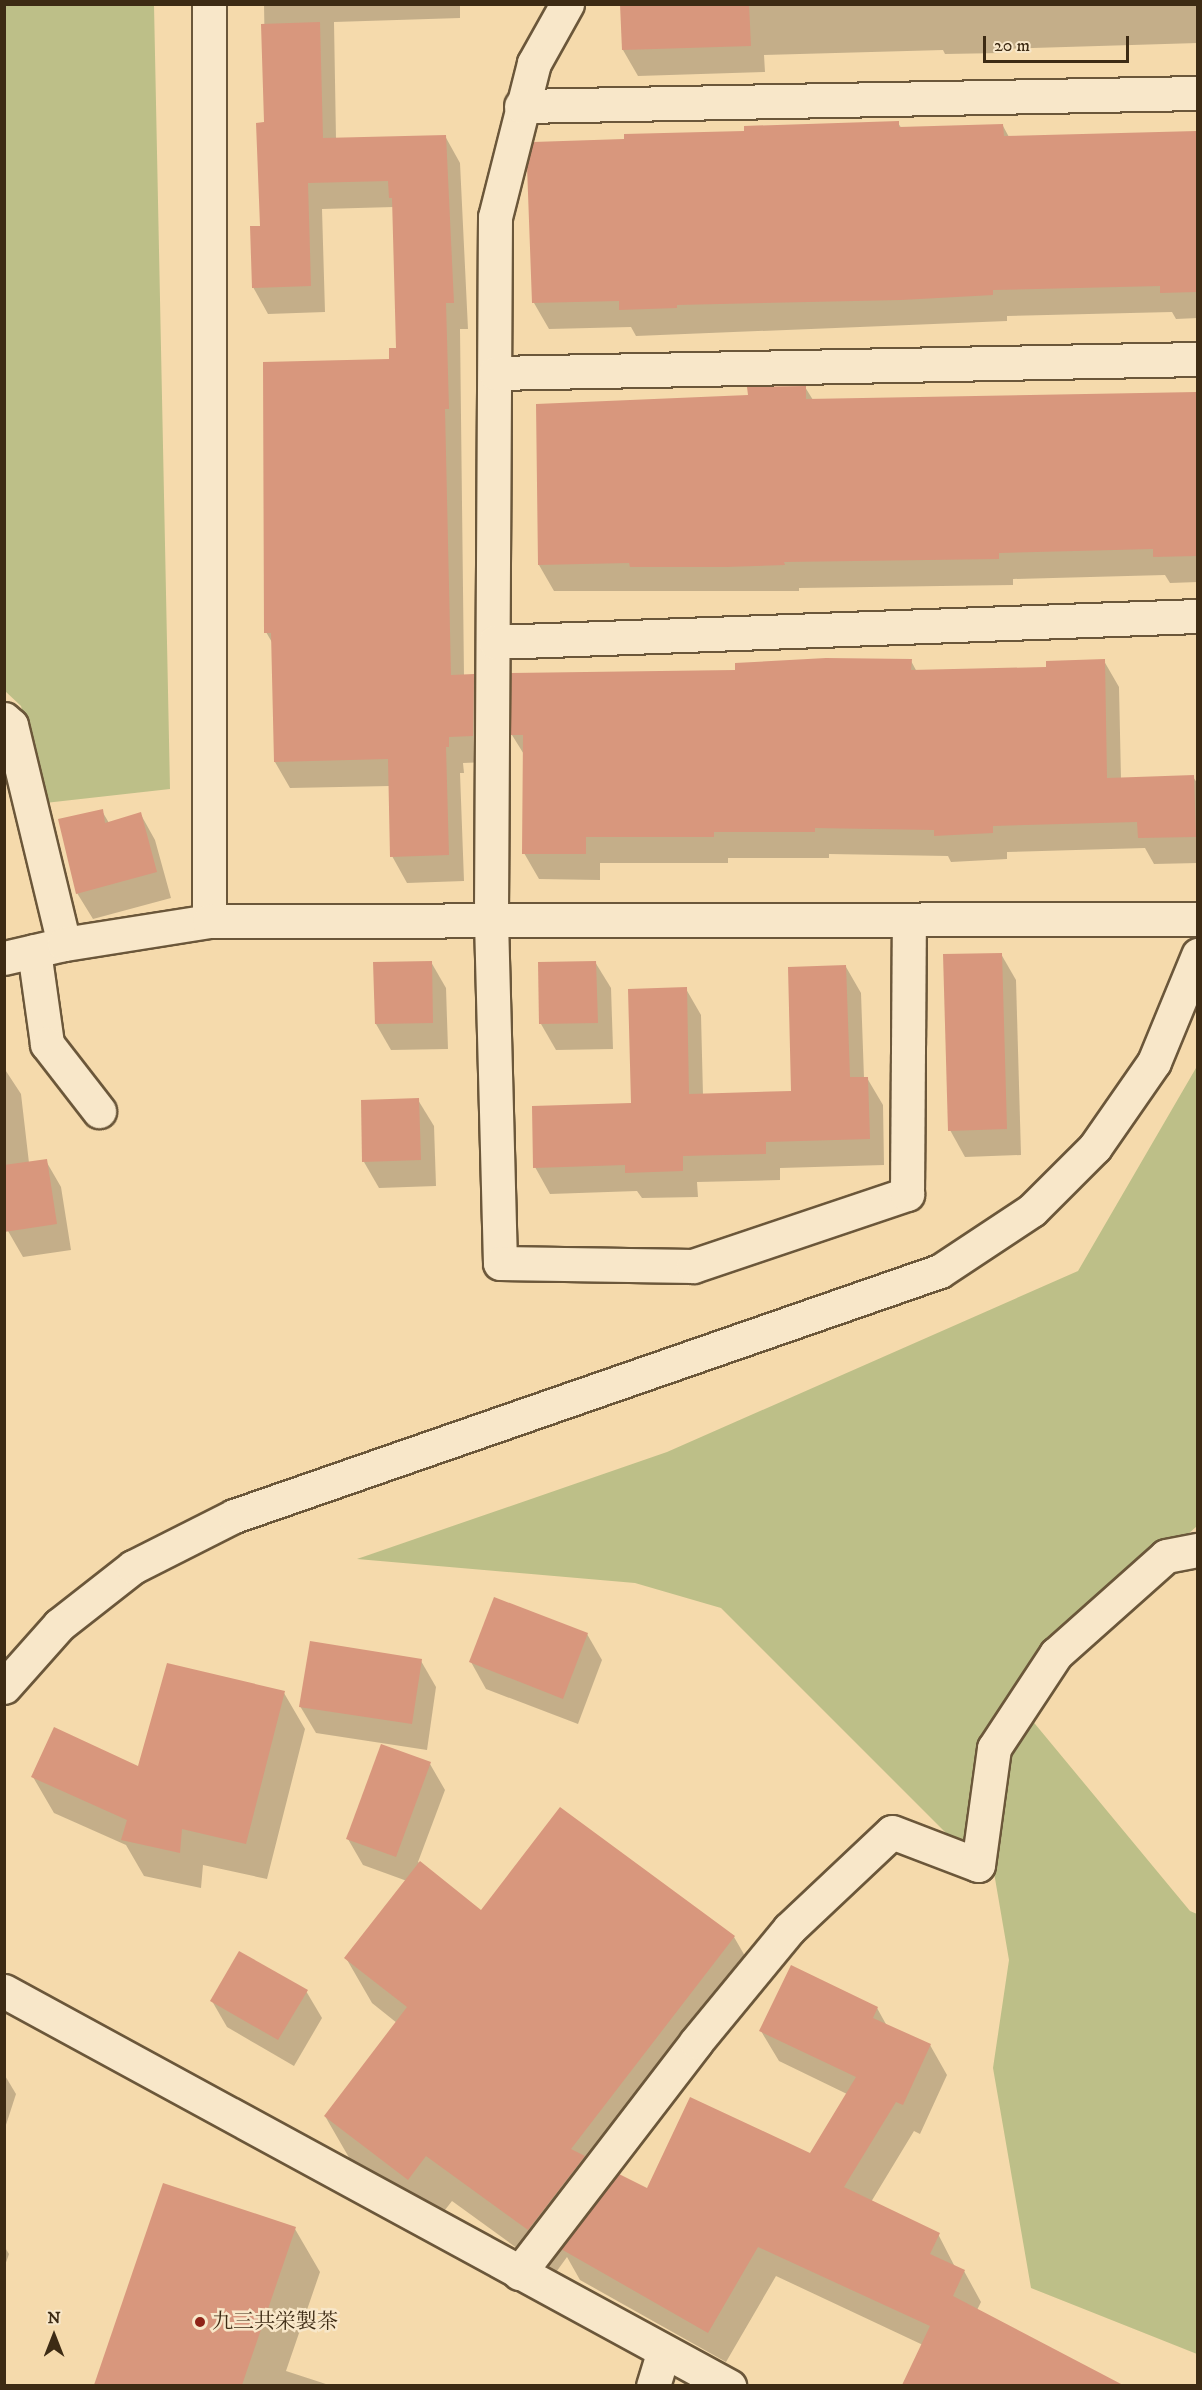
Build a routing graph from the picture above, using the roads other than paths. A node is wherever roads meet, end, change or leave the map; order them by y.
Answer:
1 (209, 4) edge
2 (567, 4) edge
3 (1197, 93) edge
4 (521, 106) junction
5 (1197, 359) edge
6 (495, 373) junction
7 (1197, 616) edge
8 (495, 642) junction
9 (4, 719) edge
10 (1197, 919) edge
11 (491, 920) junction
12 (909, 920) junction
13 (209, 921) junction
14 (34, 951) edge
15 (1197, 955) edge
16 (99, 1111) dead end
17 (1197, 1550) edge
18 (4, 1687) edge
19 (4, 1991) edge
20 (519, 2273) junction
21 (663, 2353) junction
22 (653, 2385) edge
23 (729, 2385) edge

1 - 13 street
2 - 4 street
3 - 4 street
4 - 6 street
5 - 6 street
6 - 8 street
7 - 8 street
8 - 11 street
9 - 14 street
10 - 12 street
11 - 12 street
11 - 12 street
11 - 13 street
13 - 14 street
14 - 16 street
15 - 18 street
17 - 20 street
19 - 20 street
20 - 21 street
21 - 22 street
21 - 23 street

